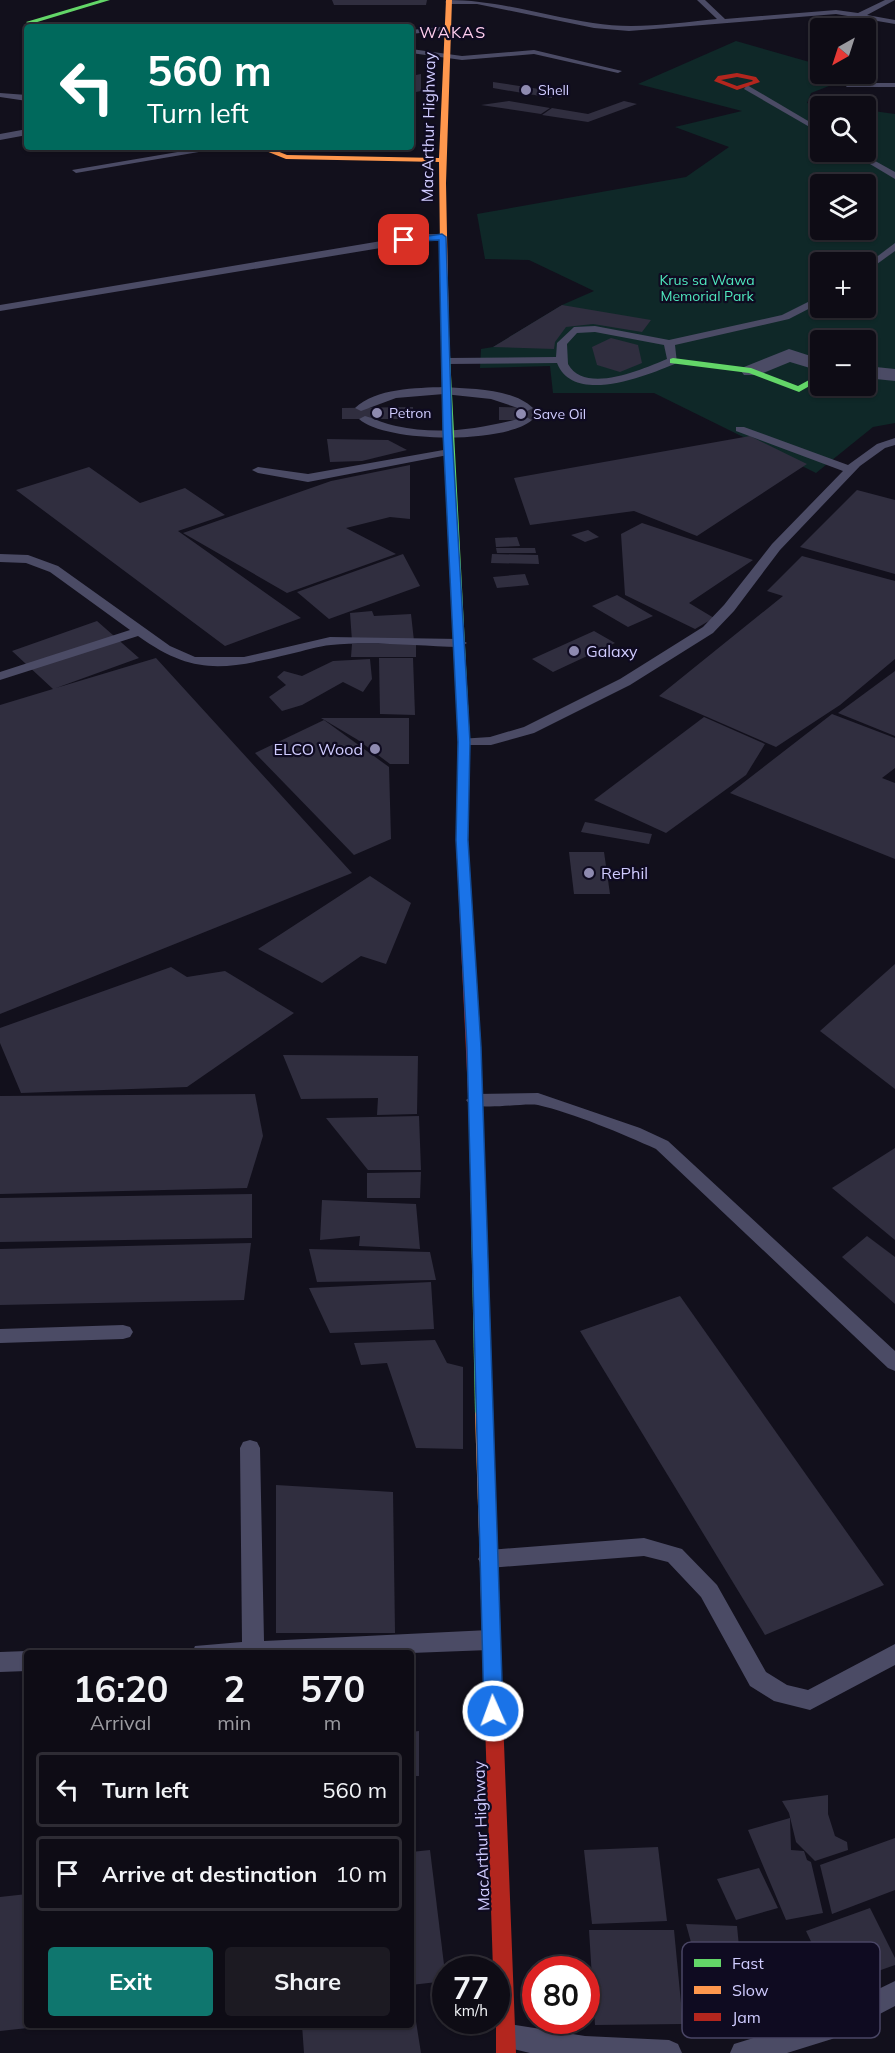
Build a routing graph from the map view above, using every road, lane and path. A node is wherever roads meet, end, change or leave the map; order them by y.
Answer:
1 (107, 0) edge
2 (701, 0) edge
3 (891, 0) edge
4 (449, 1) edge
5 (859, 16) junction
6 (723, 21) junction
7 (895, 22) edge
8 (32, 24) edge
9 (447, 28) junction
10 (414, 32) edge
11 (414, 51) edge
12 (446, 56) junction
13 (618, 71) dead end
14 (895, 85) edge
15 (849, 86) dead end
16 (747, 87) dead end
17 (0, 95) edge
18 (24, 98) edge
19 (810, 125) edge
20 (24, 133) edge
21 (0, 137) edge
22 (205, 150) edge
23 (268, 150) edge
24 (443, 160) junction
25 (871, 162) edge
26 (76, 170) dead end
27 (895, 176) edge
28 (442, 237) junction
29 (895, 246) edge
30 (876, 261) edge
31 (810, 304) edge
32 (0, 308) edge
33 (669, 343) junction
34 (562, 360) junction
35 (446, 361) junction
36 (673, 361) junction
37 (810, 361) edge
38 (751, 371) junction
39 (876, 373) edge
40 (895, 375) edge
41 (810, 383) edge
42 (446, 389) junction
43 (527, 408) dead end
44 (526, 420) dead end
45 (740, 429) dead end
46 (448, 433) junction
47 (895, 441) edge
48 (449, 452) junction
49 (258, 470) dead end
50 (851, 470) junction
51 (0, 558) edge
52 (140, 631) junction
53 (460, 643) junction
54 (0, 676) edge
55 (464, 742) junction
56 (475, 1100) junction
57 (123, 1332) dead end
58 (0, 1336) edge
59 (895, 1363) edge
60 (250, 1448) dead end
61 (489, 1559) junction
62 (492, 1640) junction
63 (253, 1650) edge
64 (275, 1650) edge
65 (895, 1654) edge
66 (24, 1661) edge
67 (0, 1662) edge
68 (895, 1994) edge
69 (880, 2002) edge
70 (795, 2038) edge
71 (505, 2045) edge
72 (669, 2053) edge
73 (743, 2053) edge

1 - 8 main road
2 - 6 lane
3 - 5 lane
4 - 6 lane
4 - 9 main road, MacArthur Highway
5 - 6 lane
5 - 7 lane
9 - 10 lane
9 - 12 main road, MacArthur Highway
11 - 12 lane
12 - 13 lane
12 - 24 main road, MacArthur Highway
14 - 15 lane
16 - 19 lane
17 - 18 lane
20 - 21 lane
22 - 26 lane
23 - 24 main road
24 - 28 main road, MacArthur Highway
25 - 27 lane
28 - 32 lane
28 - 35 main road, MacArthur Highway
29 - 30 lane
31 - 33 lane
33 - 34 lane
33 - 36 lane
34 - 35 lane
34 - 36 lane
35 - 42 main road, MacArthur Highway
36 - 38 main road
37 - 38 street
38 - 41 main road
39 - 40 street
42 - 43 lane
42 - 46 main road, MacArthur Highway
42 - 46 lane
44 - 46 lane
45 - 50 lane
46 - 48 main road, MacArthur Highway
47 - 50 lane
48 - 49 lane
48 - 53 main road, MacArthur Highway
50 - 55 lane
51 - 52 lane
52 - 53 lane
52 - 54 lane
53 - 55 main road, MacArthur Highway
55 - 56 main road, MacArthur Highway
56 - 59 lane
56 - 61 main road, MacArthur Highway
57 - 58 lane
60 - 63 lane
61 - 62 main road, MacArthur Highway
61 - 65 lane
62 - 64 lane
62 - 71 main road, MacArthur Highway
66 - 67 lane
68 - 69 lane
70 - 73 lane
71 - 72 lane

